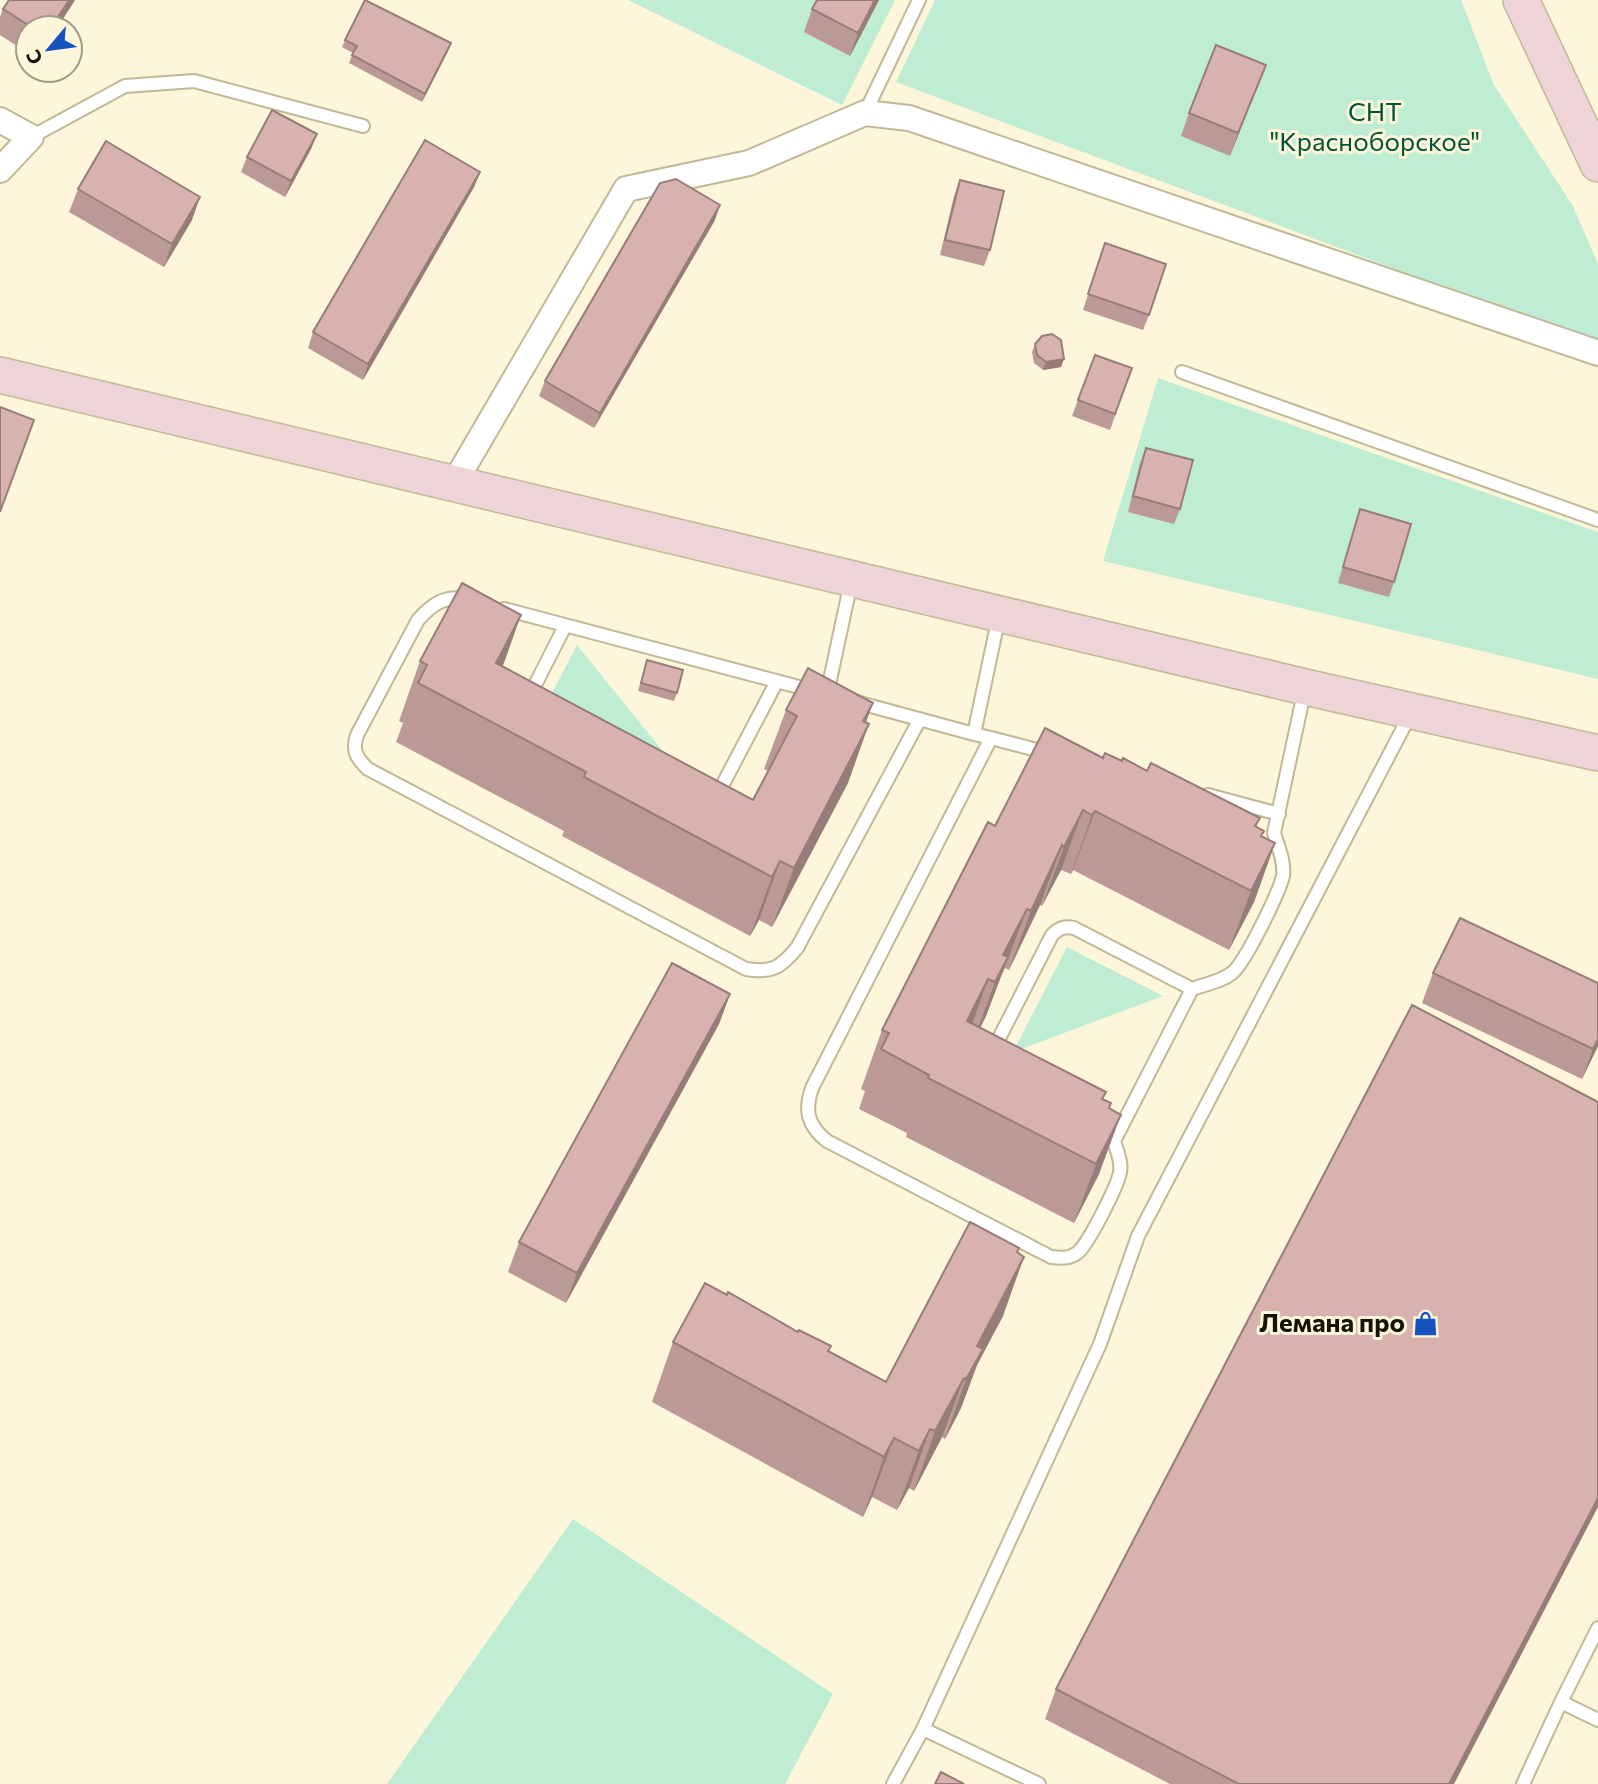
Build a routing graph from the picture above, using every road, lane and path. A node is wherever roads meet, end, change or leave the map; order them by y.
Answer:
1 (919, 0) edge
2 (1521, 0) edge
3 (865, 113) junction
4 (0, 120) edge
5 (363, 126) dead end
6 (31, 137) junction
7 (1598, 164) edge
8 (0, 170) edge
9 (1598, 353) edge
10 (1182, 372) dead end
11 (0, 375) edge
12 (453, 485) junction
13 (1598, 520) edge
14 (852, 580) junction
15 (999, 615) junction
16 (565, 626) junction
17 (777, 681) junction
18 (1306, 687) junction
19 (827, 695) junction
20 (530, 711) edge
21 (1411, 712) junction
22 (920, 719) junction
23 (974, 734) junction
24 (991, 738) junction
25 (1598, 753) edge
26 (1057, 755) edge
27 (1200, 793) edge
28 (700, 801) edge
29 (1279, 814) junction
30 (1192, 989) junction
31 (987, 1064) edge
32 (1598, 1628) edge
33 (1561, 1702) junction
34 (1598, 1720) edge
35 (923, 1729) junction
36 (893, 1784) edge
37 (1039, 1784) edge
38 (1523, 1784) edge

1 - 3 lane
2 - 7 street
3 - 9 street
3 - 12 street
4 - 6 street
5 - 6 lane
6 - 8 street
10 - 13 lane
11 - 12 street
12 - 14 street
14 - 15 street
14 - 19 lane
15 - 18 street
15 - 23 lane
16 - 17 lane
16 - 20 lane
16 - 22 lane
17 - 19 lane
17 - 28 lane
18 - 21 street
18 - 29 lane
19 - 22 lane
21 - 25 street
21 - 35 lane
22 - 23 lane
23 - 24 lane
24 - 26 lane
24 - 30 lane
27 - 29 lane
29 - 30 lane
30 - 31 lane
32 - 33 lane
33 - 34 lane
33 - 38 lane
35 - 36 lane
35 - 37 lane

